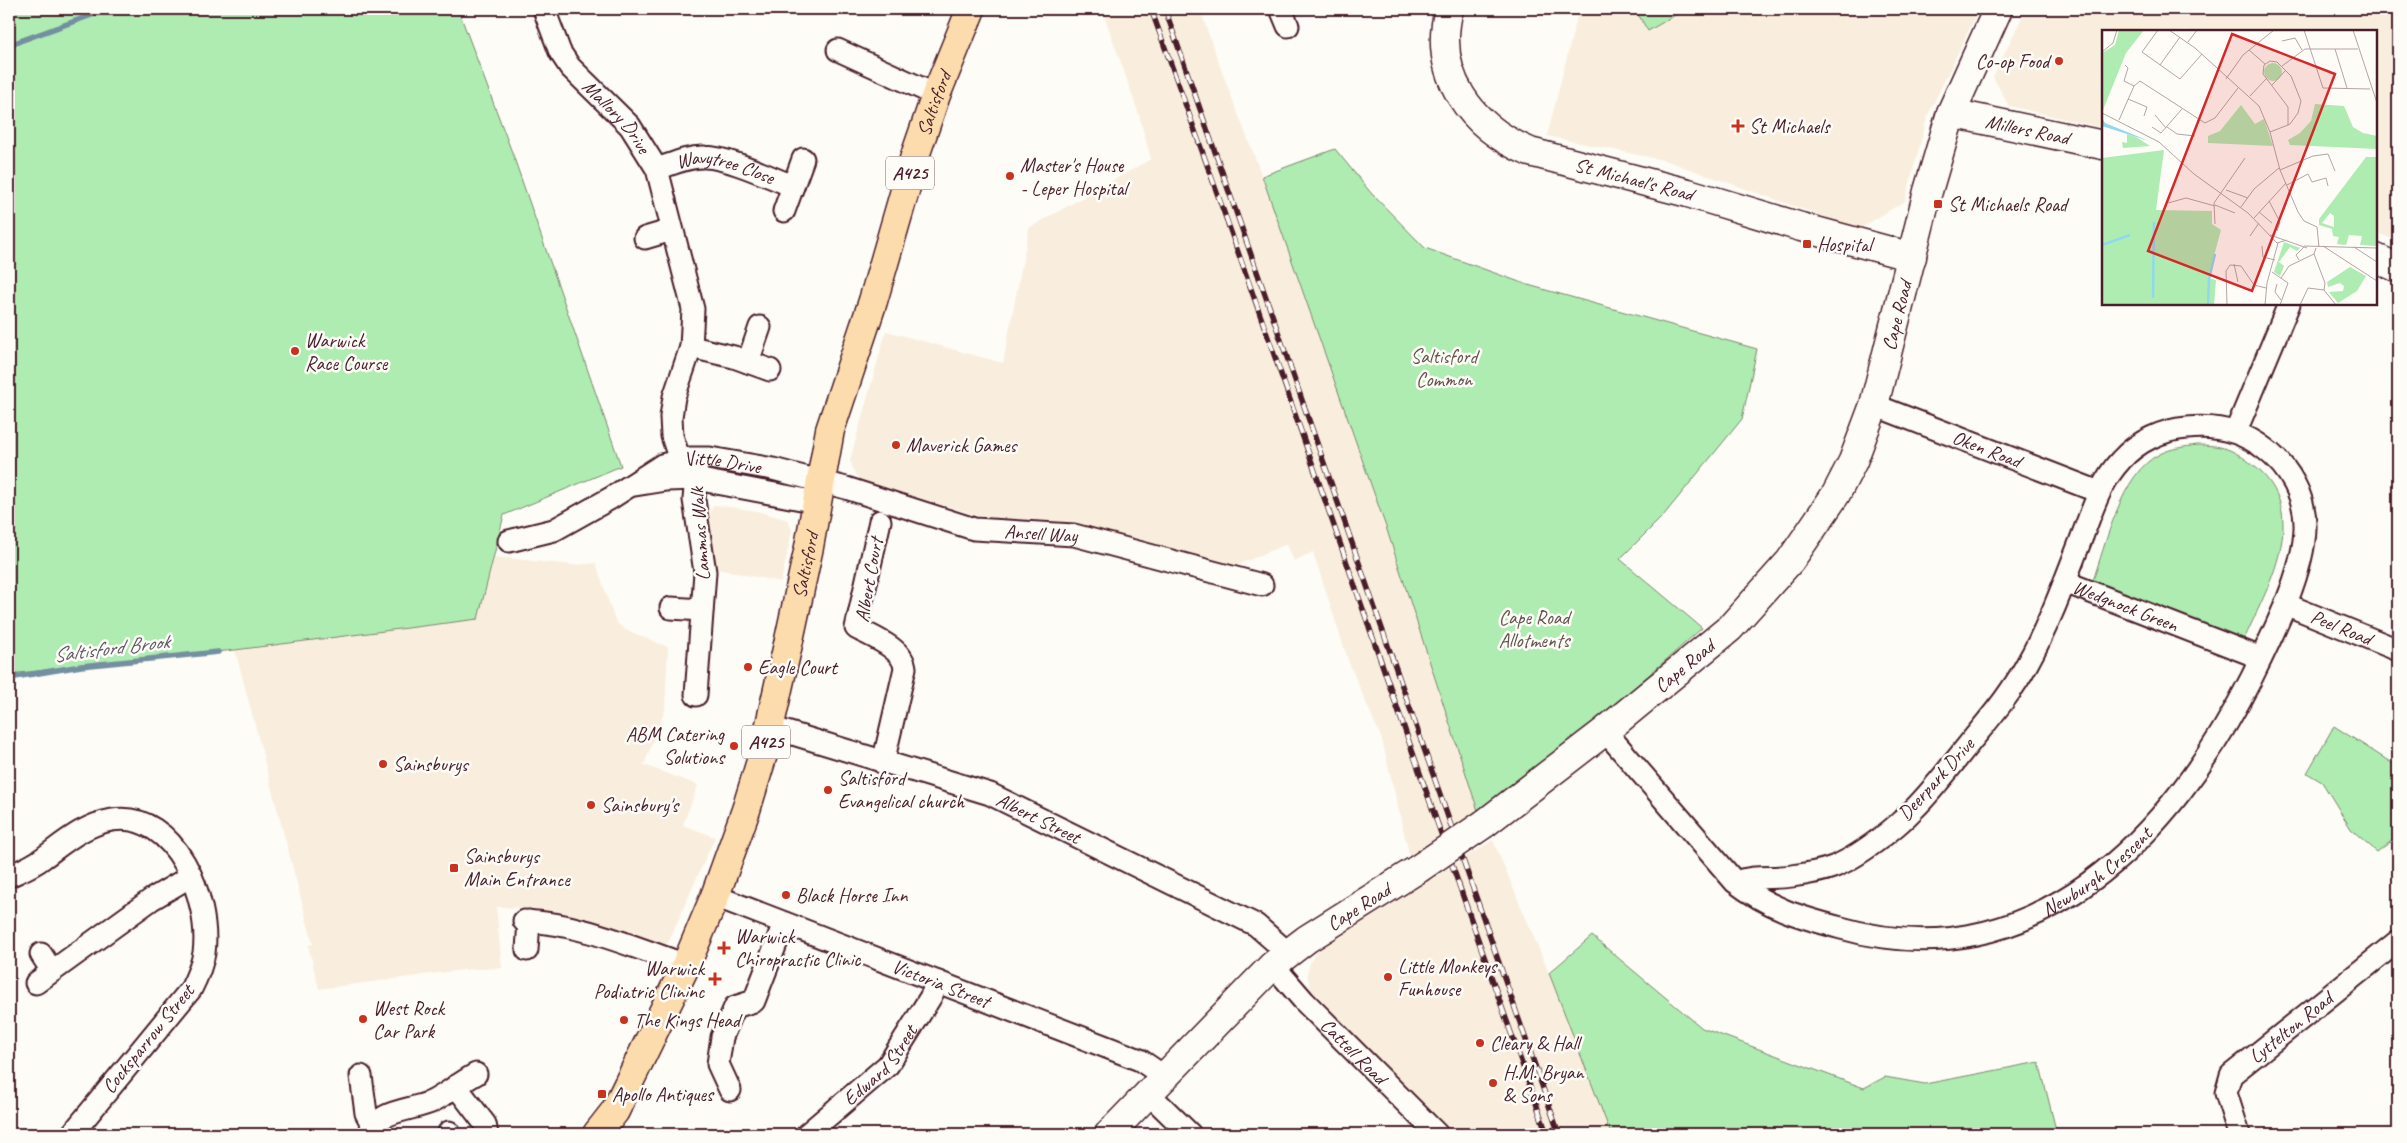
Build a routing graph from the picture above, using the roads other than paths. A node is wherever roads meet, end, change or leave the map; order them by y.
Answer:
1 (971, 9) edge
2 (1448, 9) edge
3 (1998, 9) edge
4 (547, 10) edge
5 (838, 50) dead end
6 (936, 95) junction
7 (1951, 113) junction
8 (2102, 145) edge
9 (802, 159) dead end
10 (657, 169) junction
11 (793, 186) junction
12 (784, 211) dead end
13 (672, 230) junction
14 (645, 238) dead end
15 (1912, 257) junction
16 (2377, 258) edge
17 (2398, 268) edge
18 (2289, 305) edge
19 (760, 327) dead end
20 (691, 347) junction
21 (748, 362) junction
22 (770, 370) dead end
23 (1874, 405) junction
24 (2236, 431) junction
25 (690, 469) junction
26 (819, 492) junction
27 (2100, 492) junction
28 (880, 521) dead end
29 (509, 541) dead end
30 (2065, 582) junction
31 (1262, 585) dead end
32 (2285, 604) junction
33 (671, 608) dead end
34 (702, 610) junction
35 (2398, 650) edge
36 (2261, 658) junction
37 (696, 695) dead end
38 (770, 727) junction
39 (1605, 731) junction
40 (883, 763) junction
41 (9, 876) edge
42 (191, 876) junction
43 (1734, 882) junction
44 (715, 896) junction
45 (784, 923) junction
46 (2398, 941) edge
47 (527, 950) dead end
48 (1280, 959) junction
49 (686, 965) junction
50 (43, 969) dead end
51 (938, 982) junction
52 (476, 1074) dead end
53 (361, 1076) dead end
54 (456, 1086) junction
55 (1157, 1086) junction
56 (730, 1090) dead end
57 (613, 1123) edge
58 (371, 1130) edge
59 (72, 1134) edge
60 (487, 1134) edge
61 (597, 1134) edge
62 (807, 1134) edge
63 (1109, 1134) edge
64 (1190, 1134) edge
65 (1437, 1134) edge
66 (2239, 1134) edge

1 - 6 main road, Saltisford / A425
2 - 15 street, St Michael's Road
3 - 7 street, Cape Road
4 - 10 street, Mallory Drive
5 - 6 street
6 - 26 main road, Saltisford / A425
7 - 8 street, Millers Road
7 - 15 street, Cape Road
9 - 11 street, Wavytree Close
10 - 11 street, Wavytree Close
10 - 13 street, Mallory Drive
11 - 12 street, Wavytree Close
13 - 14 street
13 - 20 street, Mallory Drive
15 - 23 street, Cape Road
16 - 17 street
18 - 24 street
19 - 21 street
20 - 21 street
20 - 25 street, Mallory Drive
21 - 22 street
23 - 27 street, Oken Road
23 - 39 street, Cape Road
24 - 27 street, Wedgnock Green
24 - 32 street, Wedgnock Green
25 - 26 street, Vittle Drive
25 - 29 street, Vittle Drive
25 - 34 street, Lammas Walk
26 - 31 street, Ansell Way
26 - 38 main road, Saltisford / A425
27 - 30 street, Wedgnock Green
28 - 40 street, Albert Court
30 - 36 street, Wedgnock Green
30 - 43 street, Deerpark Drive
32 - 35 street, Peel Road
32 - 36 street, Newburgh Crescent
33 - 34 street, Lammas Walk
34 - 37 street, Lammas Walk
36 - 43 street, Newburgh Crescent
38 - 40 street, Albert Street
38 - 44 main road, Saltisford / A425
39 - 43 street
39 - 48 street, Cape Road, bridge
40 - 48 street, Albert Street
41 - 42 street, Cocksparrow Street
42 - 50 street
42 - 59 street, Cocksparrow Street
44 - 45 street, Victoria Street
44 - 49 main road, Saltisford / A425
45 - 51 street, Victoria Street
45 - 56 street
46 - 66 street, Lyttelton Road
47 - 49 street
48 - 55 street, Cape Road
48 - 65 street, Cattell Road
49 - 57 main road, Saltisford / A425
51 - 55 street, Victoria Street
51 - 62 street, Edward Street
52 - 54 street
53 - 58 street
54 - 58 street
54 - 60 street
55 - 63 street, Cape Road
55 - 64 street, Victoria Street
57 - 61 main road, A425

